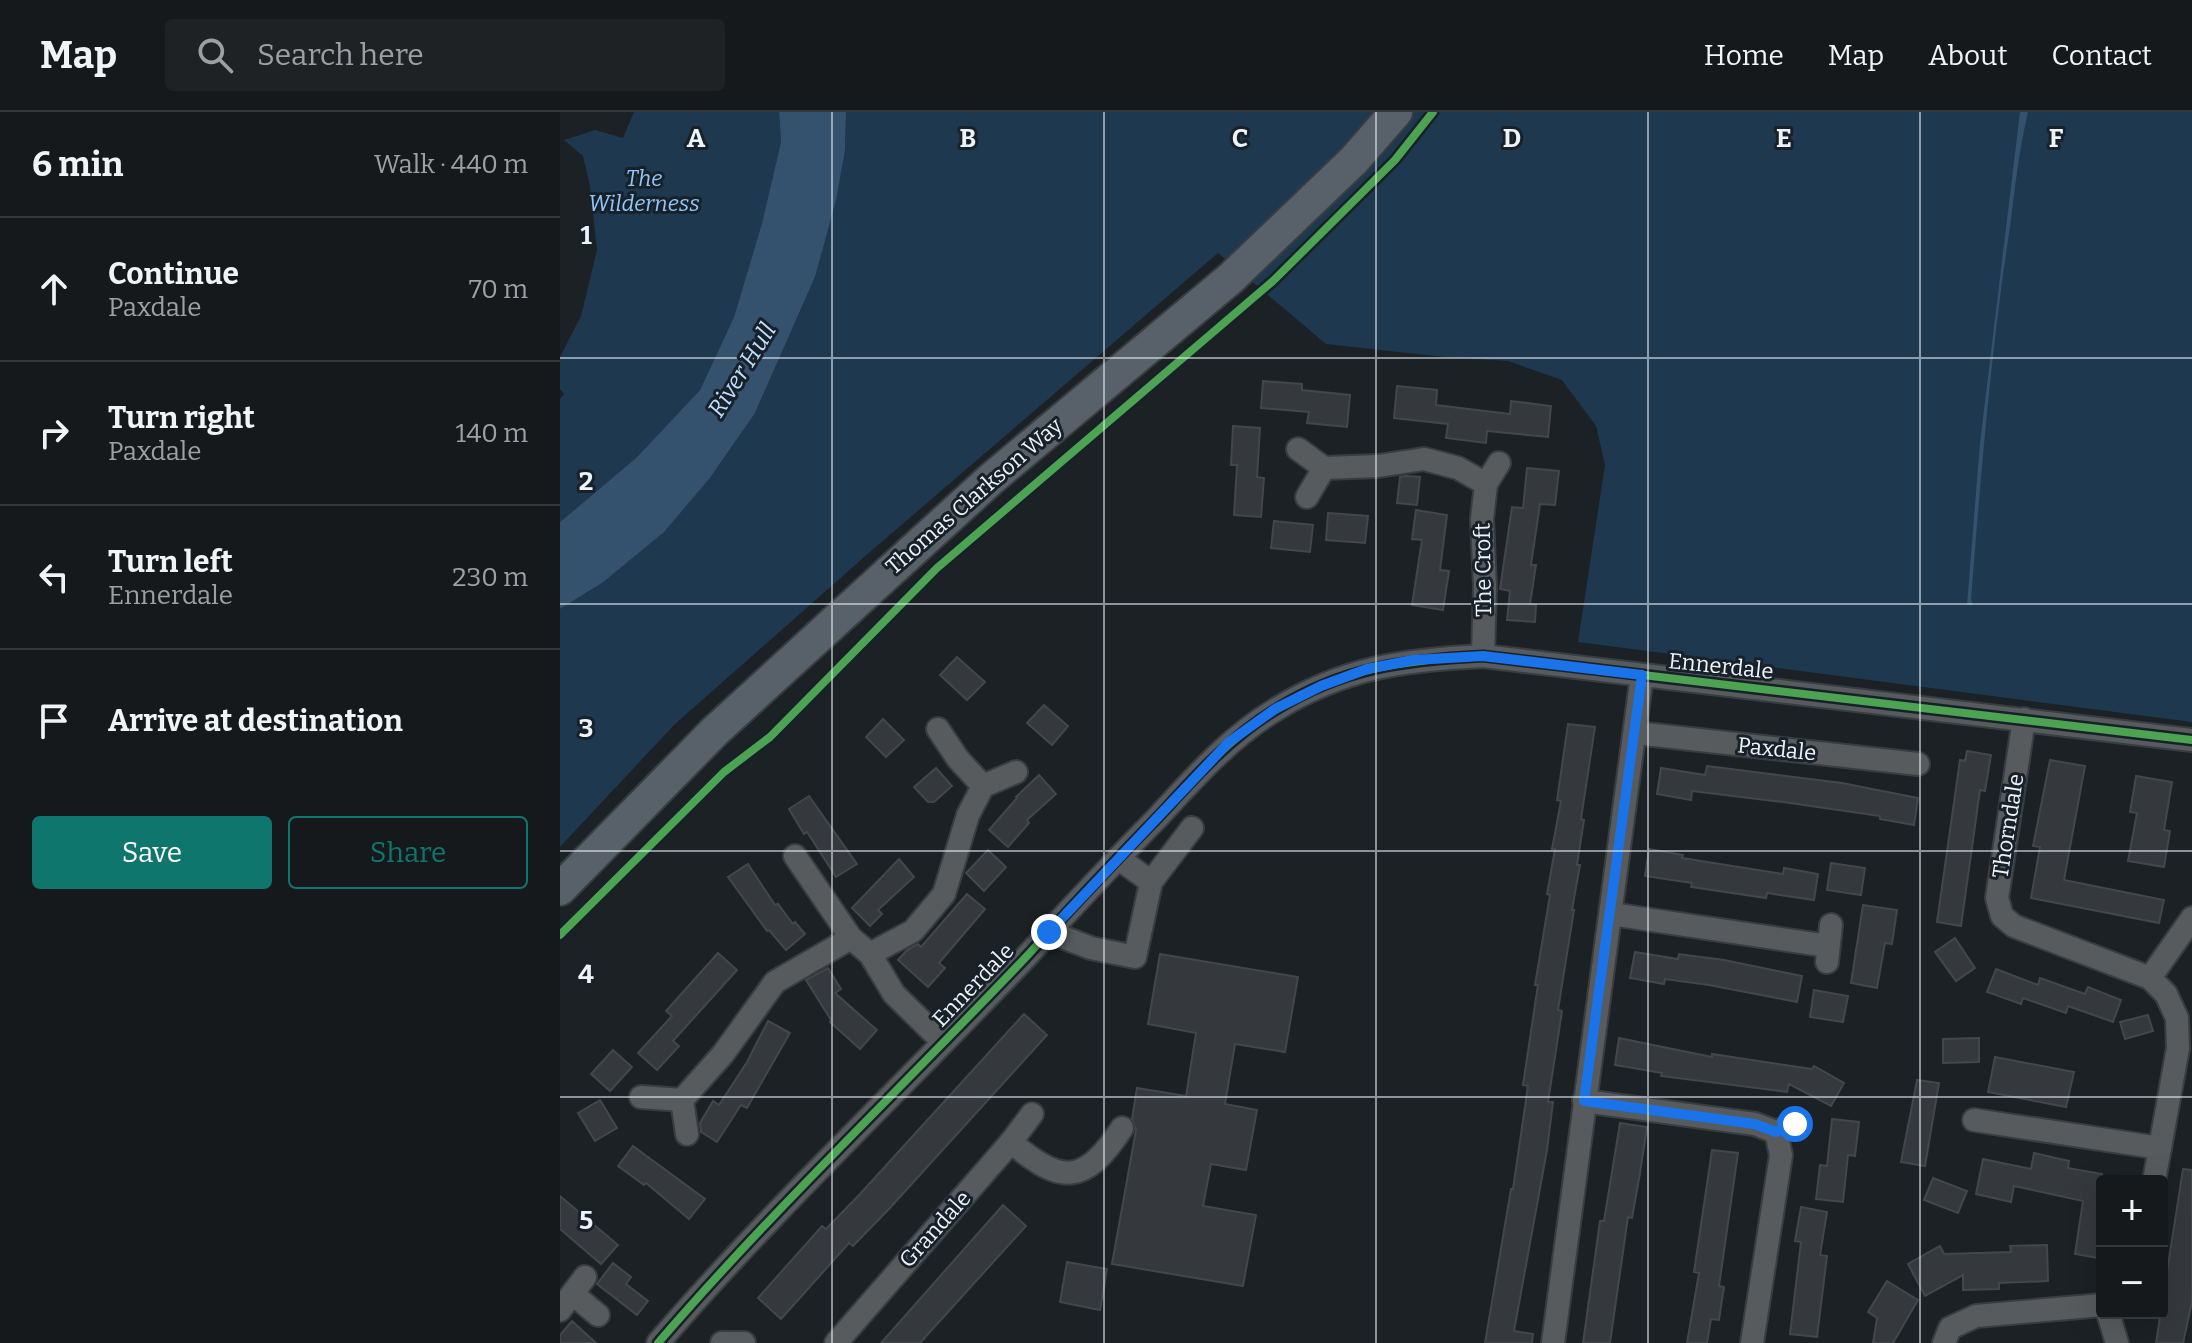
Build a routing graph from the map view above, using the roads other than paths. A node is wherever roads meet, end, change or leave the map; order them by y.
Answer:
1 (1396, 112) edge
2 (1298, 449) dead end
3 (1499, 463) dead end
4 (1324, 468) junction
5 (1486, 484) junction
6 (1307, 497) dead end
7 (1483, 656) junction
8 (1642, 675) junction
9 (2024, 719) junction
10 (938, 729) dead end
11 (1636, 733) junction
12 (2192, 740) edge
13 (1918, 764) dead end
14 (1016, 772) dead end
15 (983, 786) junction
16 (1192, 828) dead end
17 (795, 856) dead end
18 (1118, 858) junction
19 (1151, 882) junction
20 (560, 889) edge
21 (1611, 914) junction
22 (2192, 918) edge
23 (1049, 932) junction
24 (851, 938) junction
25 (1829, 944) dead end
26 (870, 954) junction
27 (2150, 978) junction
28 (943, 1042) junction
29 (641, 1097) dead end
30 (682, 1100) junction
31 (1584, 1101) junction
32 (1032, 1114) dead end
33 (1974, 1120) dead end
34 (1122, 1128) dead end
35 (687, 1134) dead end
36 (1011, 1142) junction
37 (2160, 1148) junction
38 (2155, 1175) edge
39 (573, 1294) edge
40 (2096, 1306) edge
41 (598, 1315) dead end
42 (2110, 1319) edge
43 (658, 1343) edge
44 (722, 1343) edge
45 (744, 1343) edge
46 (836, 1343) edge
47 (1553, 1343) edge
48 (1752, 1343) edge
49 (1944, 1343) edge
50 (2117, 1343) edge

1 - 20 highway, Thomas Clarkson Way
2 - 4 street
3 - 5 street, The Croft
4 - 5 street
4 - 6 street
5 - 7 street, The Croft
7 - 8 street, Ennerdale
7 - 18 street, Ennerdale
8 - 9 street, Ennerdale
8 - 11 street
9 - 12 street, Ennerdale
9 - 27 street, Thorndale
10 - 15 street
11 - 13 street, Paxdale
11 - 21 street
14 - 15 street
15 - 26 street
16 - 19 street
17 - 24 street
18 - 19 street
18 - 23 street, Ennerdale
19 - 23 street
21 - 25 street
21 - 31 street
22 - 27 street
23 - 28 street, Ennerdale
24 - 26 street
24 - 30 street
26 - 28 street
27 - 37 street
28 - 43 street, Ennerdale
29 - 30 street
30 - 35 street
31 - 47 street
31 - 48 street
32 - 36 street, Grandale
33 - 37 street
34 - 36 street
36 - 46 street, Grandale
37 - 38 street
39 - 41 street
40 - 49 street
42 - 50 street
44 - 45 street

